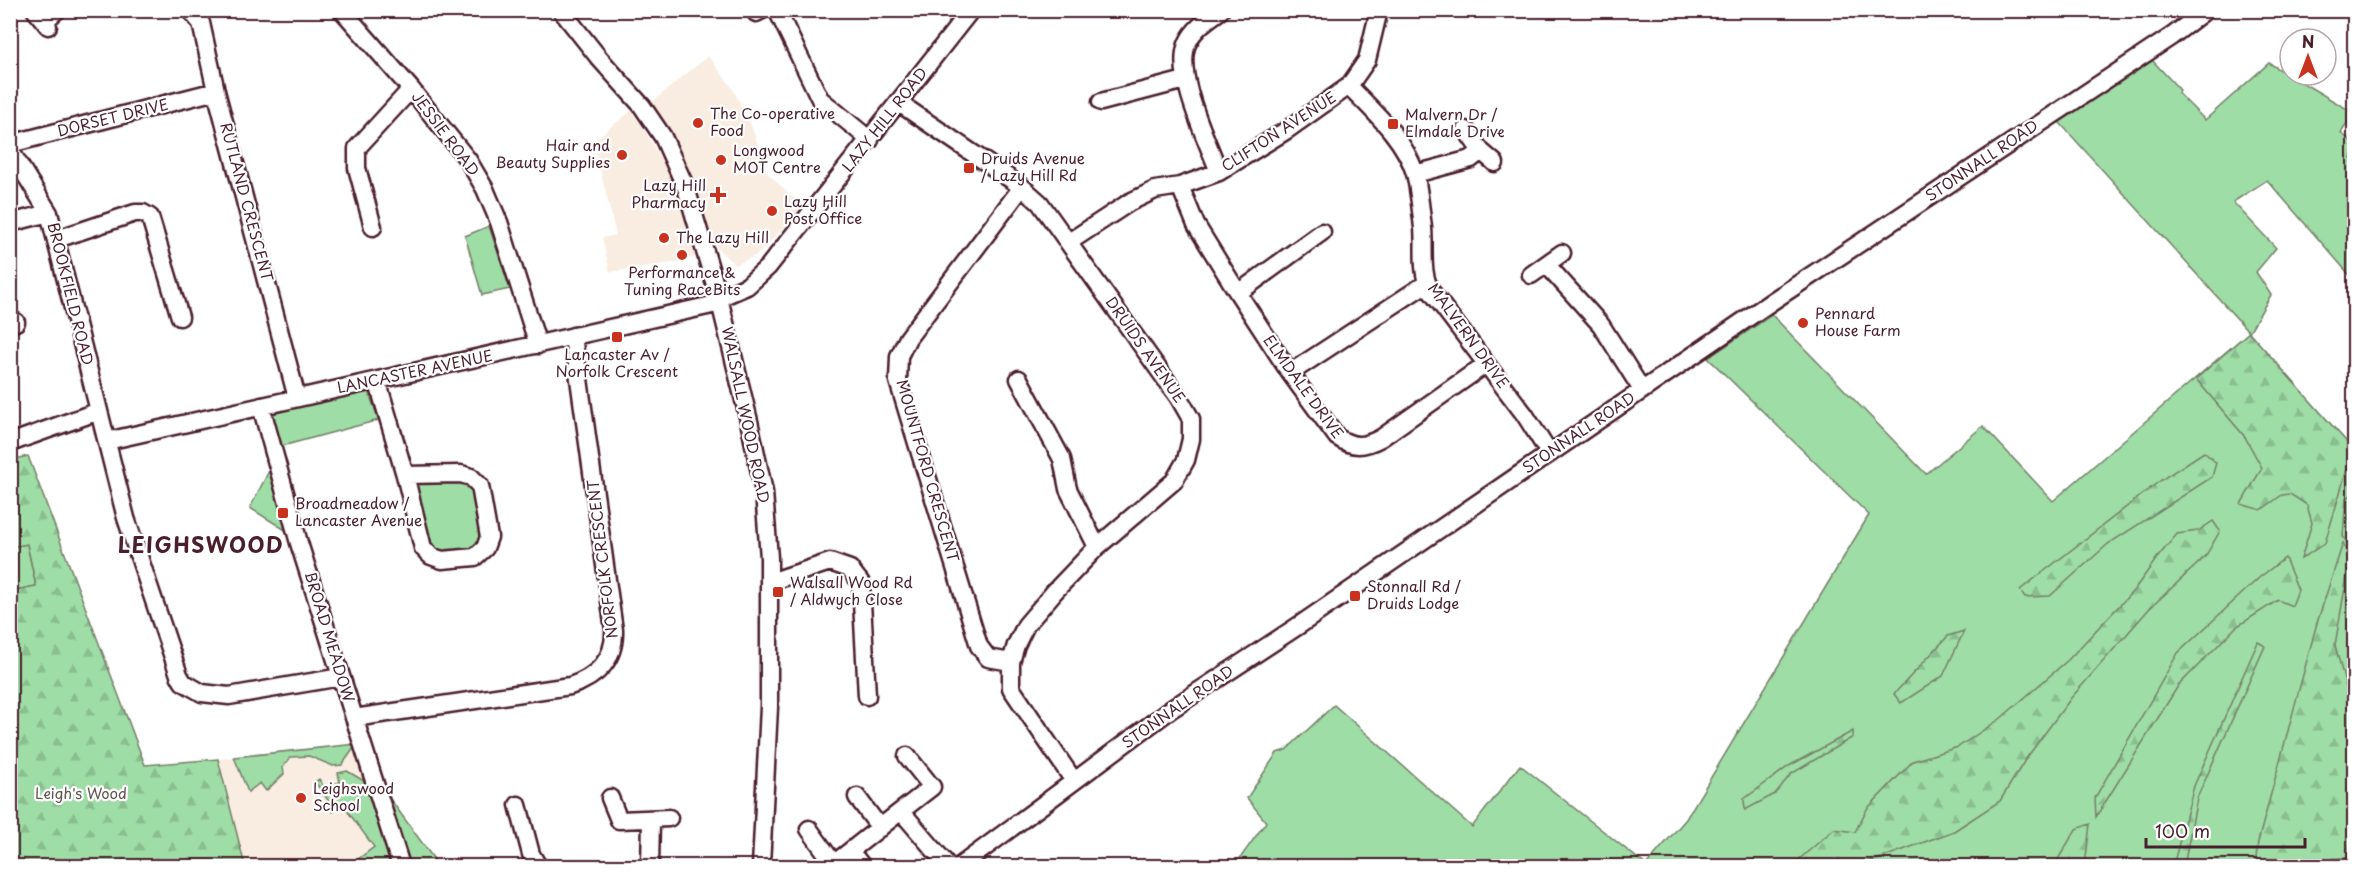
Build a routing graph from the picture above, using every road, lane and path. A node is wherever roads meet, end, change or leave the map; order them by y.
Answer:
1 (342, 10) edge
2 (561, 10) edge
3 (777, 10) edge
4 (1221, 10) edge
5 (1379, 10) edge
6 (2206, 10) edge
7 (196, 12) edge
8 (961, 14) edge
9 (1185, 80) junction
10 (1349, 86) junction
11 (411, 88) junction
12 (216, 91) junction
13 (1102, 102) dead end
14 (899, 103) junction
15 (1466, 130) dead end
16 (870, 140) junction
17 (10, 144) edge
18 (10, 150) edge
19 (1481, 151) junction
20 (1495, 163) dead end
21 (1219, 172) junction
22 (1415, 174) junction
23 (1180, 186) junction
24 (1022, 187) junction
25 (49, 213) junction
26 (10, 223) edge
27 (374, 227) dead end
28 (57, 239) junction
29 (1319, 240) dead end
30 (1069, 242) junction
31 (1562, 253) dead end
32 (1547, 265) junction
33 (1531, 275) dead end
34 (1427, 283) junction
35 (1238, 293) junction
36 (719, 298) junction
37 (179, 317) dead end
38 (573, 336) junction
39 (538, 345) junction
40 (1486, 364) junction
41 (1290, 373) junction
42 (1018, 379) dead end
43 (376, 380) junction
44 (1642, 390) junction
45 (297, 398) junction
46 (261, 406) junction
47 (99, 411) junction
48 (107, 441) junction
49 (10, 443) edge
50 (1549, 453) junction
51 (405, 475) junction
52 (1097, 547) junction
53 (770, 582) junction
54 (1011, 662) junction
55 (341, 677) junction
56 (867, 696) dead end
57 (354, 718) junction
58 (907, 756) dead end
59 (1074, 781) junction
60 (857, 797) dead end
61 (610, 798) dead end
62 (518, 805) dead end
63 (901, 811) junction
64 (669, 818) dead end
65 (651, 821) junction
66 (880, 828) junction
67 (809, 829) dead end
68 (850, 851) junction
69 (833, 865) edge
70 (401, 867) edge
71 (538, 867) edge
72 (650, 867) edge
73 (761, 867) edge
74 (862, 867) edge
75 (948, 867) edge
76 (960, 867) edge

1 - 11 street, JESSIE ROAD
2 - 36 street, WALSALL WOOD ROAD
3 - 16 street
4 - 9 street
5 - 10 street, CLIFTON AVENUE
6 - 44 street, STONNALL ROAD
7 - 12 street, RUTLAND CRESCENT
8 - 14 street, LAZY HILL ROAD
9 - 13 street
9 - 21 street
10 - 21 street, CLIFTON AVENUE
10 - 22 street, MALVERN DRIVE
11 - 27 street
11 - 39 street, JESSIE ROAD
12 - 17 street, DORSET DRIVE
12 - 45 street, RUTLAND CRESCENT
14 - 16 street, LAZY HILL ROAD
14 - 24 street, DRUIDS AVENUE
15 - 19 street
16 - 36 street, LAZY HILL ROAD
18 - 25 street, BROOKFIELD ROAD
19 - 20 street
19 - 22 street
21 - 23 street, CLIFTON AVENUE
22 - 34 street, MALVERN DRIVE
23 - 30 street, CLIFTON AVENUE
23 - 35 street, ELMDALE DRIVE
24 - 30 street, DRUIDS AVENUE
24 - 54 street, MOUNTFORD CRESCENT
25 - 26 street
25 - 28 street, BROOKFIELD ROAD
28 - 37 street
28 - 47 street, BROOKFIELD ROAD
29 - 35 street
30 - 52 street, DRUIDS AVENUE
31 - 32 street
32 - 33 street
32 - 44 street
34 - 40 street, MALVERN DRIVE
34 - 41 street
35 - 41 street, ELMDALE DRIVE
36 - 38 street, LANCASTER AVENUE
36 - 53 street, WALSALL WOOD ROAD
38 - 39 street, LANCASTER AVENUE
38 - 57 street, NORFOLK CRESCENT
39 - 43 street, LANCASTER AVENUE
40 - 41 street, ELMDALE DRIVE
40 - 50 street, MALVERN DRIVE
42 - 52 street
43 - 45 street, LANCASTER AVENUE
43 - 51 street
44 - 50 street, STONNALL ROAD
45 - 46 street, LANCASTER AVENUE
46 - 48 street, LANCASTER AVENUE
46 - 55 street, BROAD MEADOW
47 - 48 street, BROOKFIELD ROAD
47 - 49 street
48 - 55 street, BROOKFIELD ROAD
50 - 59 street, STONNALL ROAD
51 - 51 street
52 - 54 street, DRUIDS AVENUE
53 - 56 street
53 - 73 street, WALSALL WOOD ROAD
54 - 59 street, DRUIDS AVENUE
55 - 57 street, BROAD MEADOW
57 - 70 street, BROAD MEADOW
58 - 63 street
59 - 76 street, STONNALL ROAD
60 - 66 street
61 - 65 street
62 - 71 street
63 - 66 street
63 - 75 street
64 - 65 street
65 - 72 street
66 - 68 street
67 - 69 street
68 - 69 street
68 - 74 street

